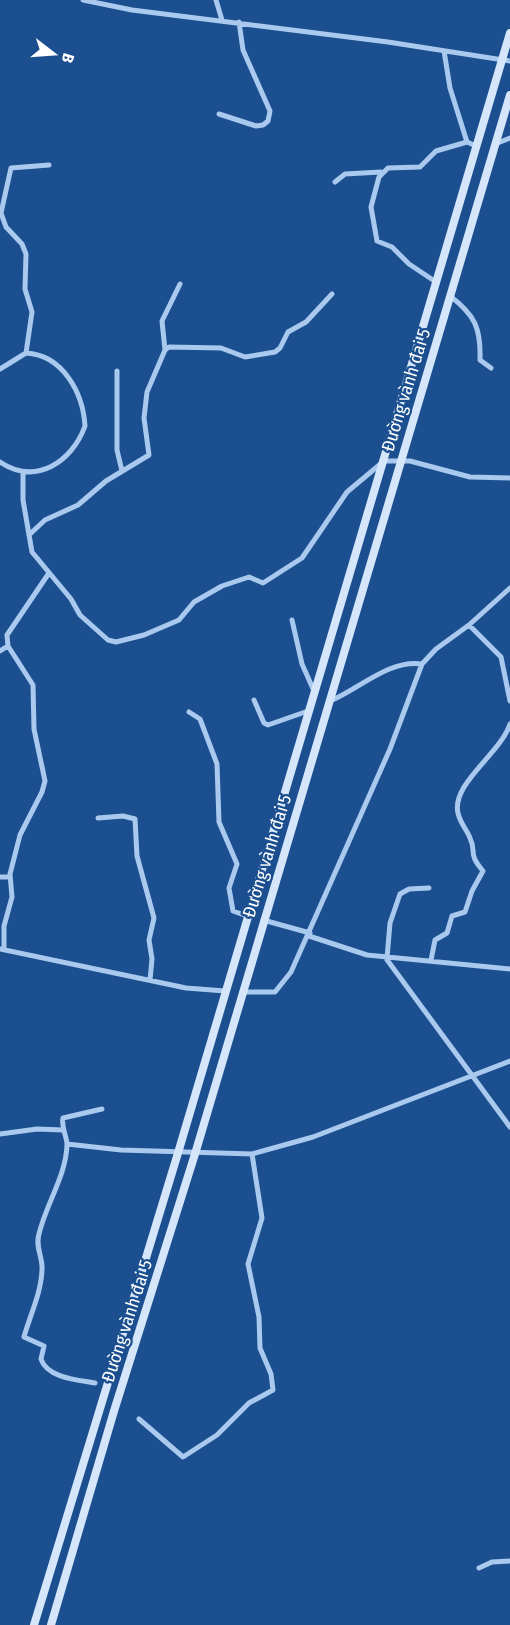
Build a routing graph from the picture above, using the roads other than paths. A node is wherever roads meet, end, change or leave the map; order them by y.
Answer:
1 (84, 0) edge
2 (216, 0) edge
3 (222, 20) junction
4 (239, 22) junction
5 (510, 33) edge
6 (444, 51) junction
7 (506, 61) edge
8 (510, 95) edge
9 (219, 114) dead end
10 (510, 138) edge
11 (467, 142) junction
12 (495, 144) junction
13 (476, 146) junction
14 (50, 165) dead end
15 (381, 172) junction
16 (335, 182) dead end
17 (436, 282) junction
18 (180, 284) dead end
19 (332, 294) dead end
20 (450, 296) junction
21 (165, 350) junction
22 (26, 353) junction
23 (491, 368) dead end
24 (0, 369) edge
25 (117, 371) dead end
26 (401, 461) junction
27 (0, 462) edge
28 (382, 462) junction
29 (122, 471) junction
30 (23, 472) junction
31 (510, 478) edge
32 (29, 535) junction
33 (49, 573) junction
34 (510, 588) edge
35 (504, 594) junction
36 (510, 599) edge
37 (292, 620) dead end
38 (469, 625) junction
39 (8, 646) junction
40 (0, 651) edge
41 (422, 664) junction
42 (314, 691) junction
43 (254, 700) dead end
44 (329, 701) junction
45 (510, 701) edge
46 (308, 711) junction
47 (189, 712) dead end
48 (510, 724) edge
49 (98, 818) dead end
50 (0, 877) edge
51 (9, 877) junction
52 (429, 888) dead end
53 (247, 916) junction
54 (264, 920) junction
55 (309, 935) junction
56 (2, 950) edge
57 (386, 957) junction
58 (431, 960) junction
59 (510, 969) edge
60 (150, 980) junction
61 (225, 991) junction
62 (243, 992) junction
63 (510, 1061) edge
64 (470, 1074) junction
65 (102, 1109) dead end
66 (510, 1127) edge
67 (63, 1130) junction
68 (0, 1134) edge
69 (67, 1144) junction
70 (178, 1153) junction
71 (195, 1154) junction
72 (252, 1154) junction
73 (95, 1383) dead end
74 (100, 1406) junction
75 (114, 1411) junction
76 (139, 1419) dead end
77 (510, 1561) edge
78 (479, 1568) dead end
79 (34, 1625) edge
80 (51, 1625) edge

1 - 3 street
2 - 3 street
3 - 4 street
4 - 6 street
4 - 9 street
5 - 7 main road, Đường vành đai 5
6 - 7 street
6 - 11 street
7 - 13 main road, Đường vành đai 5
8 - 12 main road, Đường vành đai 5
10 - 12 street
11 - 13 street
11 - 15 street
12 - 20 main road, Đường vành đai 5
13 - 17 main road, Đường vành đai 5
14 - 22 street
15 - 16 street
15 - 17 street
17 - 28 main road, Đường vành đai 5
18 - 21 street
19 - 21 street
20 - 23 street
20 - 26 main road, Đường vành đai 5
21 - 29 street
22 - 24 street
22 - 30 street
25 - 29 street
26 - 28 street
26 - 31 street
26 - 44 main road, Đường vành đai 5
27 - 30 street
28 - 33 street
28 - 42 main road, Đường vành đai 5
29 - 32 street
30 - 32 street
32 - 33 street
33 - 39 street
34 - 35 street
35 - 36 street
35 - 38 street
37 - 42 street
38 - 41 street
38 - 45 street
39 - 40 street
39 - 51 street
41 - 44 street
41 - 55 street
42 - 46 main road, Đường vành đai 5
43 - 46 street
44 - 54 main road, Đường vành đai 5
46 - 53 main road, Đường vành đai 5
47 - 53 street
48 - 58 street
49 - 60 street
50 - 51 street
51 - 56 street
52 - 57 street
53 - 61 main road, Đường vành đai 5
54 - 55 street
54 - 62 main road, Đường vành đai 5
55 - 57 street
55 - 62 street
56 - 60 street
57 - 58 street
57 - 64 street
58 - 59 street
60 - 61 street
61 - 70 main road, Đường vành đai 5
62 - 71 main road, Đường vành đai 5
63 - 64 street
64 - 66 street
64 - 72 street
65 - 67 street
67 - 68 street
67 - 69 street
69 - 70 street
69 - 73 street
70 - 71 street
70 - 74 main road, Đường vành đai 5
71 - 72 street
71 - 75 main road, Đường vành đai 5
72 - 76 street
74 - 75 main road
74 - 79 main road, Đường vành đai 5
75 - 80 main road, Đường vành đai 5
77 - 78 street

